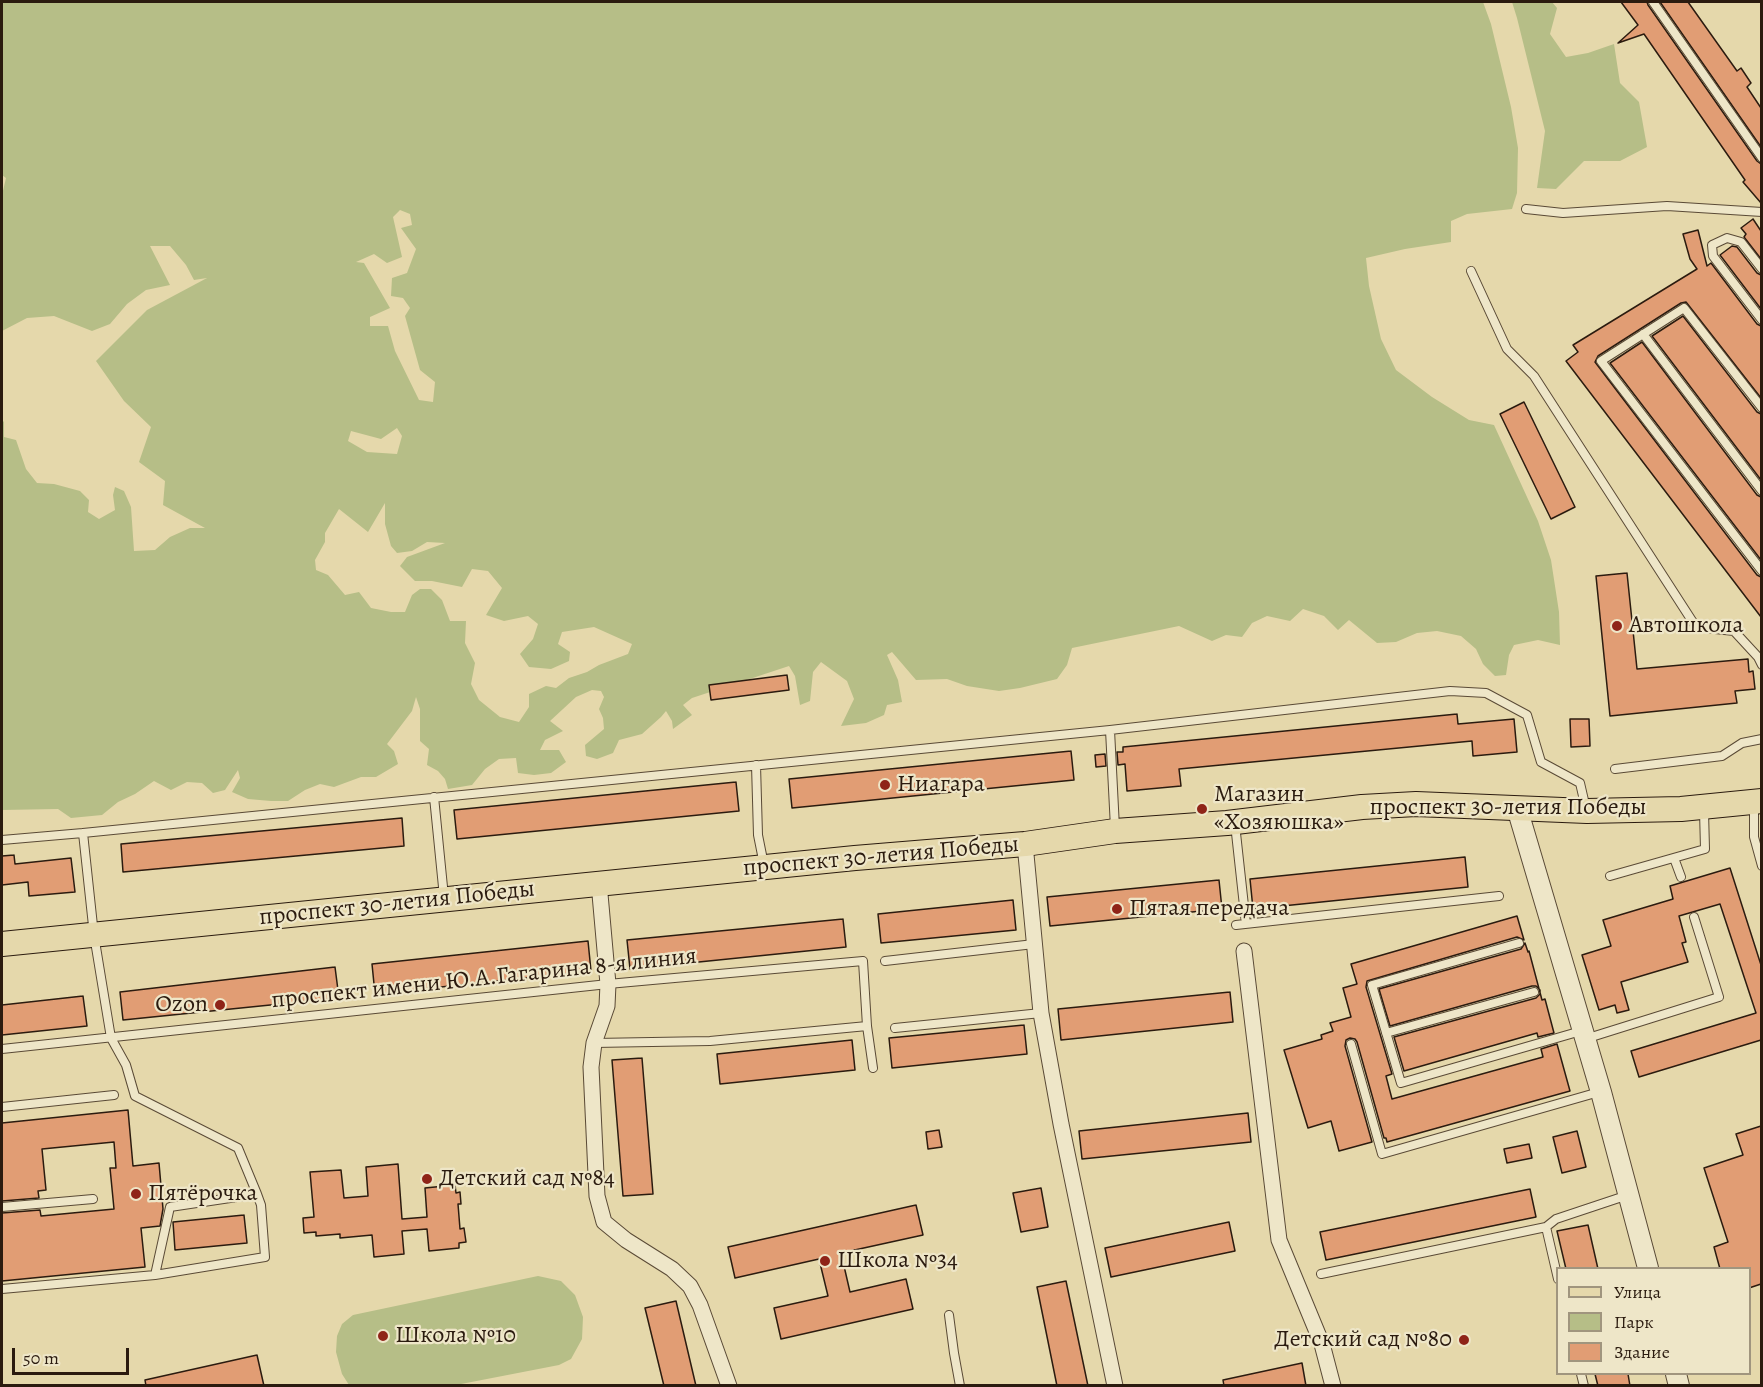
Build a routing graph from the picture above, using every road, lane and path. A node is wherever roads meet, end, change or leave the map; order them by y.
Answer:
1 (1653, 2) edge
2 (1761, 158) edge
3 (1526, 209) dead end
4 (1761, 212) edge
5 (1761, 269) edge
6 (1471, 271) dead end
7 (1761, 320) edge
8 (1643, 334) junction
9 (1761, 408) edge
10 (1761, 491) edge
11 (1761, 571) edge
12 (1761, 665) edge
13 (1110, 730) junction
14 (1761, 739) edge
15 (756, 765) junction
16 (1615, 768) dead end
17 (434, 797) junction
18 (1758, 802) edge
19 (1704, 807) junction
20 (1517, 808) junction
21 (1587, 811) junction
22 (1235, 822) junction
23 (1115, 831) junction
24 (83, 833) junction
25 (2, 840) edge
26 (1025, 844) junction
27 (1674, 858) junction
28 (1761, 861) edge
29 (764, 867) junction
30 (1610, 876) dead end
31 (1681, 877) dead end
32 (599, 883) junction
33 (1499, 896) dead end
34 (444, 898) junction
35 (1694, 917) dead end
36 (1246, 924) junction
37 (1236, 925) dead end
38 (94, 935) junction
39 (1519, 943) dead end
40 (2, 944) edge
41 (1034, 944) junction
42 (1244, 951) dead end
43 (885, 961) dead end
44 (608, 984) junction
45 (1534, 992) dead end
46 (1041, 1013) junction
47 (867, 1026) junction
48 (896, 1028) dead end
49 (1386, 1033) junction
50 (1583, 1035) junction
51 (111, 1038) junction
52 (594, 1043) junction
53 (1351, 1044) dead end
54 (2, 1049) edge
55 (873, 1068) dead end
56 (1600, 1092) junction
57 (114, 1095) dead end
58 (2, 1107) edge
59 (257, 1194) junction
60 (1629, 1195) junction
61 (93, 1199) dead end
62 (2, 1207) edge
63 (1546, 1227) junction
64 (1647, 1267) edge
65 (1321, 1274) dead end
66 (1556, 1274) edge
67 (155, 1275) junction
68 (2, 1289) edge
69 (949, 1315) dead end
70 (729, 1386) edge
71 (960, 1386) edge
72 (1115, 1386) edge
73 (1333, 1386) edge

1 - 2 lane
3 - 4 lane
5 - 7 lane
6 - 12 lane
8 - 9 lane
8 - 10 lane
8 - 11 lane
13 - 15 lane
13 - 21 lane
13 - 23 lane
14 - 16 lane
15 - 17 lane
15 - 29 lane
17 - 24 lane
17 - 34 lane
18 - 19 main road, проспект 30-летия Победы
18 - 28 lane
19 - 21 main road, проспект 30-летия Победы
19 - 27 lane
20 - 21 main road, проспект 30-летия Победы
20 - 22 main road, проспект 30-летия Победы
20 - 50 street
22 - 23 main road, проспект 30-летия Победы
22 - 36 lane
23 - 26 main road, проспект 30-летия Победы
24 - 25 lane
24 - 38 lane
26 - 29 main road, проспект 30-летия Победы
26 - 41 street
27 - 30 lane
27 - 31 lane
29 - 32 main road, проспект 30-летия Победы
32 - 34 main road, проспект 30-летия Победы
32 - 44 street
33 - 36 lane
34 - 38 main road, проспект 30-летия Победы
35 - 50 lane
36 - 37 lane
38 - 40 main road, проспект 30-летия Победы
38 - 51 lane
39 - 49 lane
41 - 43 lane
41 - 46 street
42 - 73 street
44 - 47 lane, проспект имени Ю.А.Гагарина 8-я линия
44 - 51 lane, проспект имени Ю.А.Гагарина 8-я линия
44 - 52 street
45 - 49 lane
46 - 48 lane
46 - 72 street
47 - 52 lane
47 - 55 lane, проспект имени Ю.А.Гагарина 8-я линия
49 - 50 lane
50 - 56 street
51 - 54 lane, проспект имени Ю.А.Гагарина 8-я линия
51 - 59 lane
52 - 70 street
53 - 56 lane
56 - 60 street
57 - 58 lane
59 - 67 lane
59 - 67 lane
60 - 63 lane
60 - 64 street
61 - 62 lane
63 - 65 lane
63 - 66 lane
67 - 68 lane
69 - 71 lane

